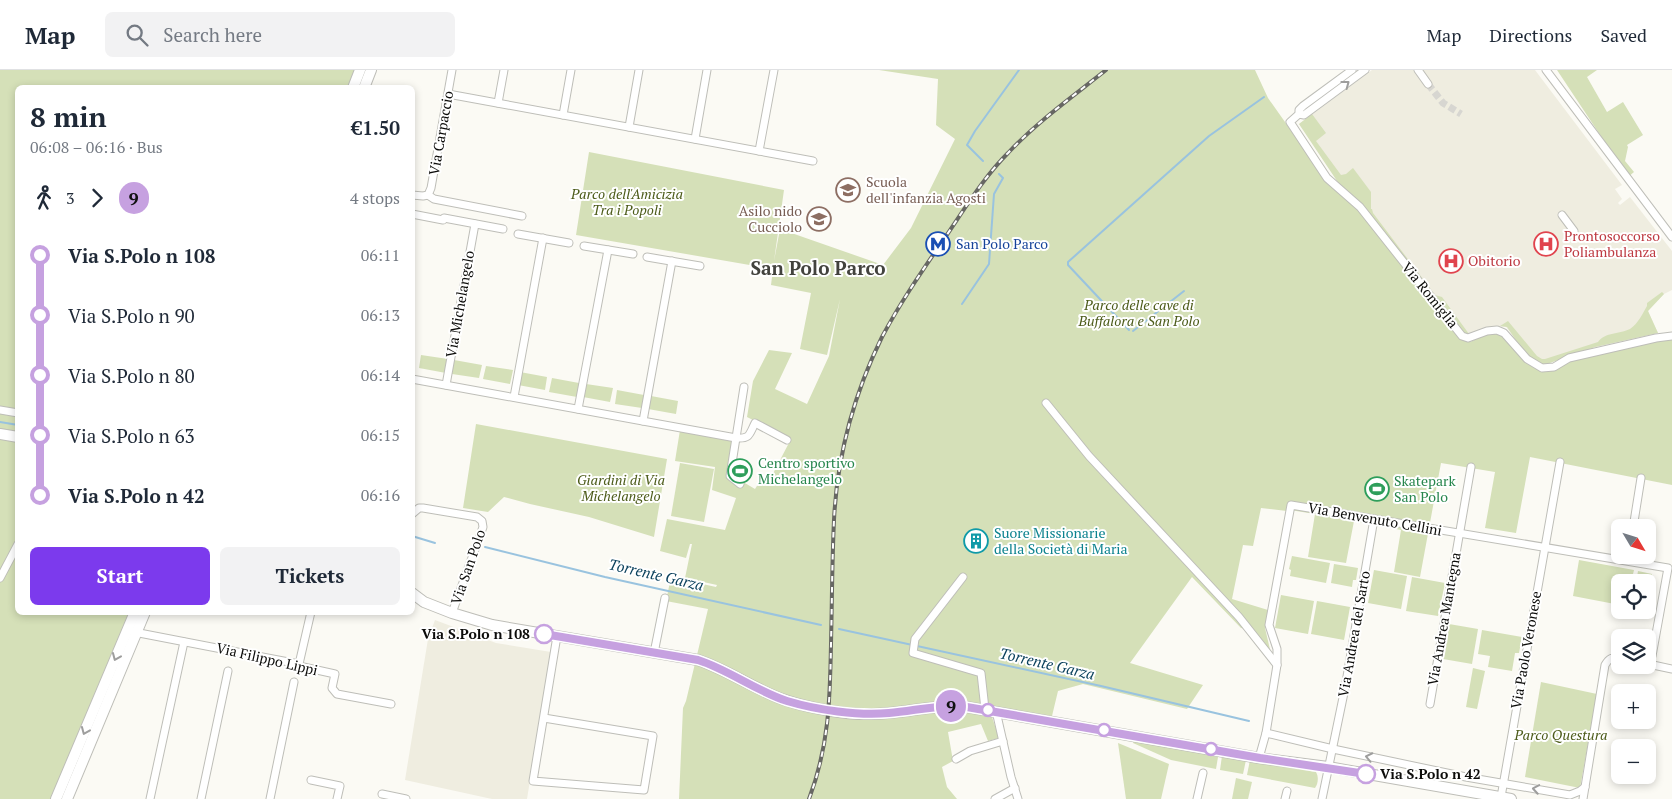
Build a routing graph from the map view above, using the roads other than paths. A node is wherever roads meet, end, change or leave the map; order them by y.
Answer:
1 (360, 70) edge
2 (371, 70) edge
3 (452, 70) edge
4 (504, 70) edge
5 (571, 70) edge
6 (639, 70) edge
7 (707, 70) edge
8 (774, 70) edge
9 (1352, 70) edge
10 (1365, 70) edge
11 (1418, 70) edge
12 (1546, 70) edge
13 (1428, 84) tunnel mouth
14 (353, 85) edge
15 (365, 85) edge
16 (1323, 91) junction
17 (448, 94) junction
18 (498, 103) junction
19 (1312, 109) junction
20 (1299, 114) junction
21 (563, 115) junction
22 (629, 127) junction
23 (695, 139) junction
24 (759, 151) junction
25 (813, 161) dead end
26 (415, 195) edge
27 (428, 195) junction
28 (415, 214) edge
29 (1562, 214) dead end
30 (522, 216) dead end
31 (475, 224) junction
32 (503, 229) dead end
33 (1574, 231) dead end
34 (518, 234) dead end
35 (1672, 236) edge
36 (543, 238) junction
37 (569, 243) dead end
38 (584, 246) dead end
39 (608, 250) junction
40 (633, 254) dead end
41 (647, 257) dead end
42 (672, 261) junction
43 (700, 266) dead end
44 (1672, 336) edge
45 (415, 380) edge
46 (446, 385) junction
47 (744, 387) dead end
48 (514, 397) junction
49 (1046, 403) dead end
50 (578, 409) junction
51 (0, 410) edge
52 (15, 412) edge
53 (643, 421) junction
54 (0, 434) edge
55 (15, 436) edge
56 (736, 438) junction
57 (787, 440) dead end
58 (1560, 462) dead end
59 (1471, 467) dead end
60 (1641, 478) dead end
61 (740, 484) dead end
62 (415, 511) edge
63 (1374, 519) junction
64 (1634, 519) edge
65 (1459, 533) junction
66 (1544, 548) junction
67 (15, 550) edge
68 (1611, 556) edge
69 (1652, 564) edge
70 (963, 576) dead end
71 (0, 577) edge
72 (415, 595) edge
73 (665, 598) dead end
74 (415, 601) edge
75 (424, 602) junction
76 (452, 613) junction
77 (135, 615) edge
78 (144, 615) edge
79 (310, 615) edge
80 (133, 631) junction
81 (1656, 634) edge
82 (557, 636) junction
83 (184, 642) junction
84 (654, 653) junction
85 (1611, 658) edge
86 (299, 664) junction
87 (1277, 664) junction
88 (1656, 666) edge
89 (1672, 669) edge
90 (228, 671) dead end
91 (294, 682) dead end
92 (391, 704) dead end
93 (1430, 704) dead end
94 (990, 710) junction
95 (544, 718) junction
96 (1266, 733) junction
97 (1003, 741) junction
98 (1333, 749) junction
99 (1260, 758) junction
100 (956, 759) dead end
101 (1328, 767) junction
102 (1202, 773) dead end
103 (311, 780) dead end
104 (1502, 783) junction
105 (1585, 787) junction
106 (1015, 788) junction
107 (1287, 791) dead end
108 (382, 794) dead end
109 (1503, 798) edge
110 (56, 799) edge
111 (67, 799) edge
112 (150, 799) edge
113 (201, 799) edge
114 (270, 799) edge
115 (337, 799) edge
116 (406, 799) edge
117 (995, 799) edge
118 (1018, 799) edge
119 (1197, 799) edge
120 (1285, 799) edge
121 (1322, 799) edge
122 (1583, 799) edge

1 - 14 main road
2 - 15 main road
3 - 17 street, Via Carpaccio
4 - 18 street
5 - 21 street
6 - 22 street
7 - 23 street
8 - 24 street
9 - 16 street
19 -> 10 street
11 - 13 street
12 - 35 street
16 - 19 street
16 - 20 street
17 - 18 street
17 - 27 street, Via Carpaccio
18 - 21 street
19 - 20 street
20 - 44 street, Via Romiglia
21 - 22 street
22 - 23 street
23 - 24 street
24 - 25 street
26 - 27 street
27 - 30 street
28 - 31 street
29 - 33 street
31 - 32 street
31 - 46 street, Via Michelangelo
34 - 36 street
36 - 37 street
36 - 48 street
38 - 39 street
39 - 40 street
39 - 50 street
41 - 42 street
42 - 43 street
42 - 53 street
45 - 46 street
46 - 48 street
47 - 56 street
48 - 50 street
49 - 87 street
50 - 53 street
51 - 52 street
53 - 56 street
54 - 55 main road
56 - 57 street
56 - 61 street
58 - 66 street
59 - 65 street, Via Benvenuto Cellini
60 - 64 street
62 - 76 street, Via San Polo
63 - 65 street, Via Benvenuto Cellini
63 - 87 street, Via Benvenuto Cellini
63 - 98 street, Via Andrea del Sarto
65 - 66 street, Via Benvenuto Cellini
65 - 93 street, Via Andrea Mantegna
66 - 68 street, Via Benvenuto Cellini
66 - 104 street, Via Paolo Veronese
67 - 71 street
69 - 81 street, Via Benvenuto Cellini
70 - 94 street
72 - 75 main road, Via San Polo
73 - 84 street
74 - 75 main road, Via San Polo
75 - 76 main road, Via San Polo
76 - 82 main road, Via San Polo
77 - 80 main road
78 - 80 main road
79 - 86 street
80 - 83 street, Via Filippo Lippi
80 -> 110 main road
80 - 111 main road
82 - 84 main road, Via San Polo
82 - 95 street
83 - 86 street, Via Filippo Lippi
83 - 112 street
84 - 94 main road, Via San Polo
85 - 105 street
86 - 92 street, Via Filippo Lippi
87 - 96 street
88 - 89 street
90 - 113 street
91 - 114 street
94 - 97 street
94 - 99 main road, Via San Polo
95 - 95 street
96 - 98 street
96 - 99 street
97 - 100 street
97 - 106 street
98 - 101 street
104 -> 98 street
99 - 101 main road, Via San Polo
101 - 109 main road, Via San Polo
101 - 121 street
102 - 119 street
103 - 115 street
105 -> 104 street
104 - 109 street, Via San Polo
105 - 122 street
106 - 117 street
106 - 118 street
107 - 120 street
108 - 116 street

